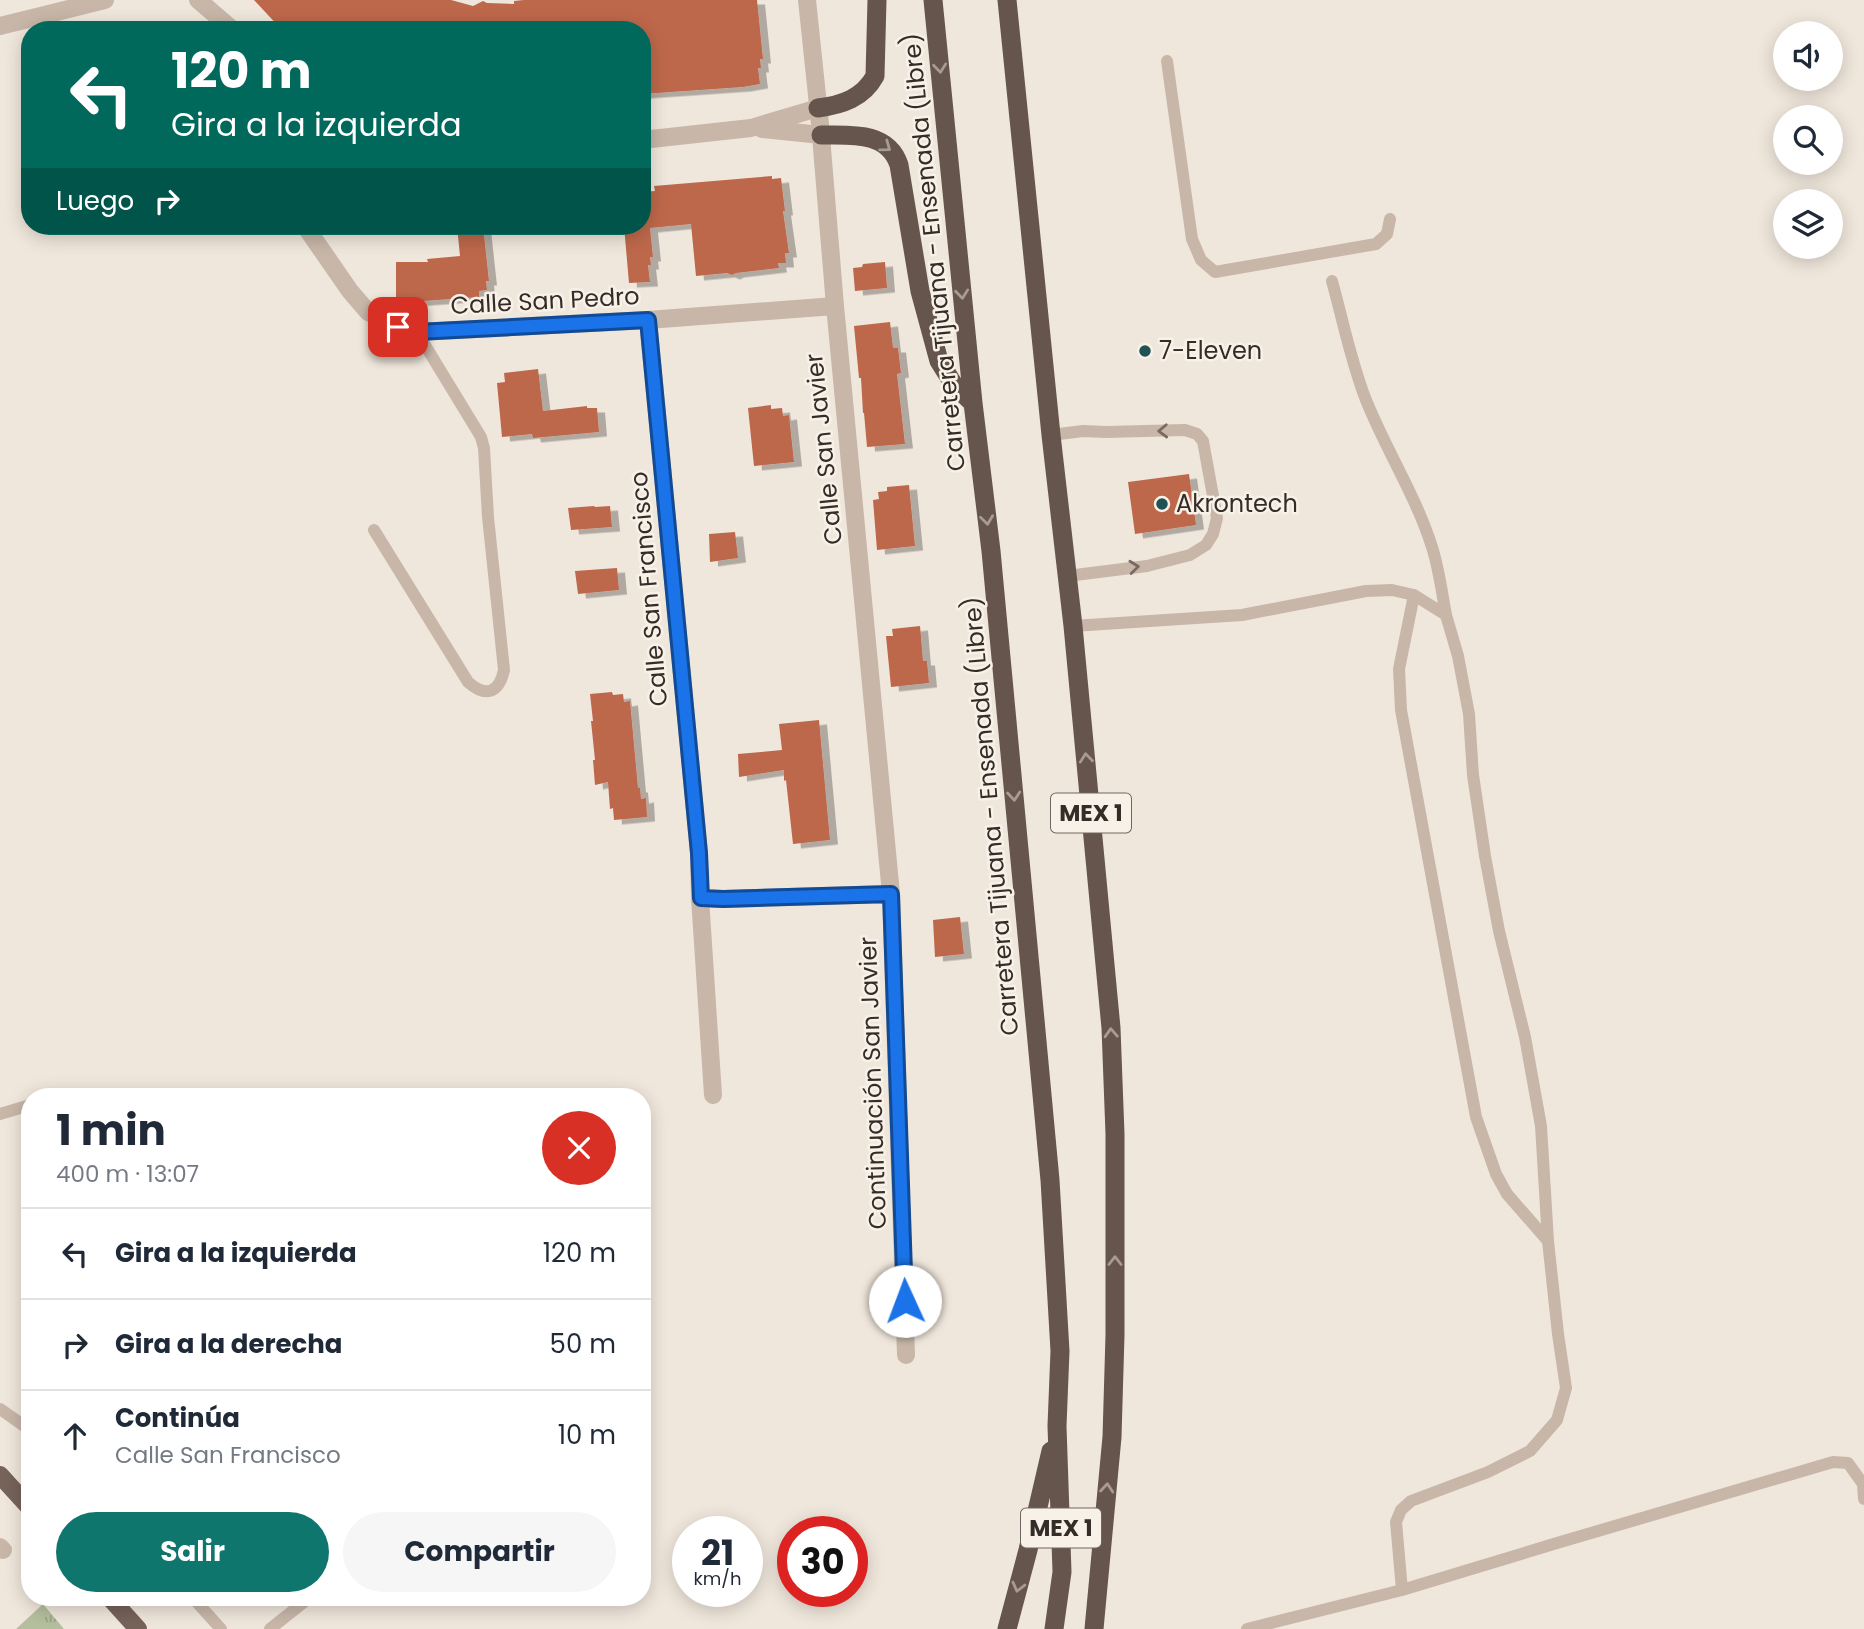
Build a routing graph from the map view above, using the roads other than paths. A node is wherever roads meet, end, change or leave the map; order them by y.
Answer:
1 (105, 0) edge
2 (198, 0) edge
3 (807, 0) edge
4 (877, 0) edge
5 (933, 0) edge
6 (1007, 0) edge
7 (219, 21) edge
8 (0, 26) edge
9 (1167, 61) dead end
10 (818, 108) junction
11 (751, 128) junction
12 (821, 135) junction
13 (651, 139) edge
14 (1390, 219) dead end
15 (311, 235) edge
16 (1332, 281) dead end
17 (835, 306) junction
18 (648, 320) junction
19 (417, 332) junction
20 (973, 403) junction
21 (1051, 435) junction
22 (374, 530) dead end
23 (1066, 576) junction
24 (1414, 595) junction
25 (1446, 615) junction
26 (1073, 626) junction
27 (891, 894) junction
28 (701, 898) junction
29 (713, 1095) dead end
30 (21, 1108) edge
31 (0, 1114) edge
32 (1548, 1241) junction
33 (906, 1355) dead end
34 (0, 1409) edge
35 (21, 1424) edge
36 (1057, 1426) junction
37 (0, 1475) edge
38 (21, 1498) edge
39 (1864, 1499) edge
40 (1402, 1590) junction
41 (117, 1606) edge
42 (200, 1606) edge
43 (299, 1606) edge
44 (138, 1629) edge
45 (221, 1629) edge
46 (270, 1629) edge
47 (1007, 1629) edge
48 (1054, 1629) edge
49 (1094, 1629) edge
50 (1247, 1629) edge

1 - 8 street
2 - 7 street
3 - 10 street, Calle San Javier
4 - 10 highway
5 -> 20 highway, Carretera Tijuana - Ensenada (Libre) / MEX 1
6 - 21 highway, MEX 1
9 - 14 lane
10 - 11 street
10 - 12 street, Calle San Javier
11 - 12 street
11 - 13 street
12 - 17 street, Calle San Javier
12 -> 20 highway
15 - 19 street, Calle San Pedro
16 - 25 lane
17 - 18 street, Calle San Pedro
17 - 27 street, Calle San Javier
18 - 19 street, Calle San Pedro
18 - 28 street, Calle San Francisco
19 - 22 lane
20 -> 36 highway, Carretera Tijuana - Ensenada (Libre) / MEX 1
21 - 23 highway, MEX 1
23 -> 21 lane
23 - 26 highway, MEX 1
24 - 25 lane
24 - 26 lane
24 - 32 lane
25 - 32 lane
49 -> 26 highway, MEX 1
27 - 28 street
27 - 33 street, Continuación San Javier
28 - 29 street, Calle San Francisco
30 - 31 lane
32 - 40 lane
34 - 35 lane
36 -> 47 highway
36 - 48 highway, Carretera Tijuana - Ensenada (Libre) / MEX 1
37 - 38 main road
39 - 40 lane
40 - 50 lane
41 - 44 main road
42 - 45 lane
43 - 46 lane

